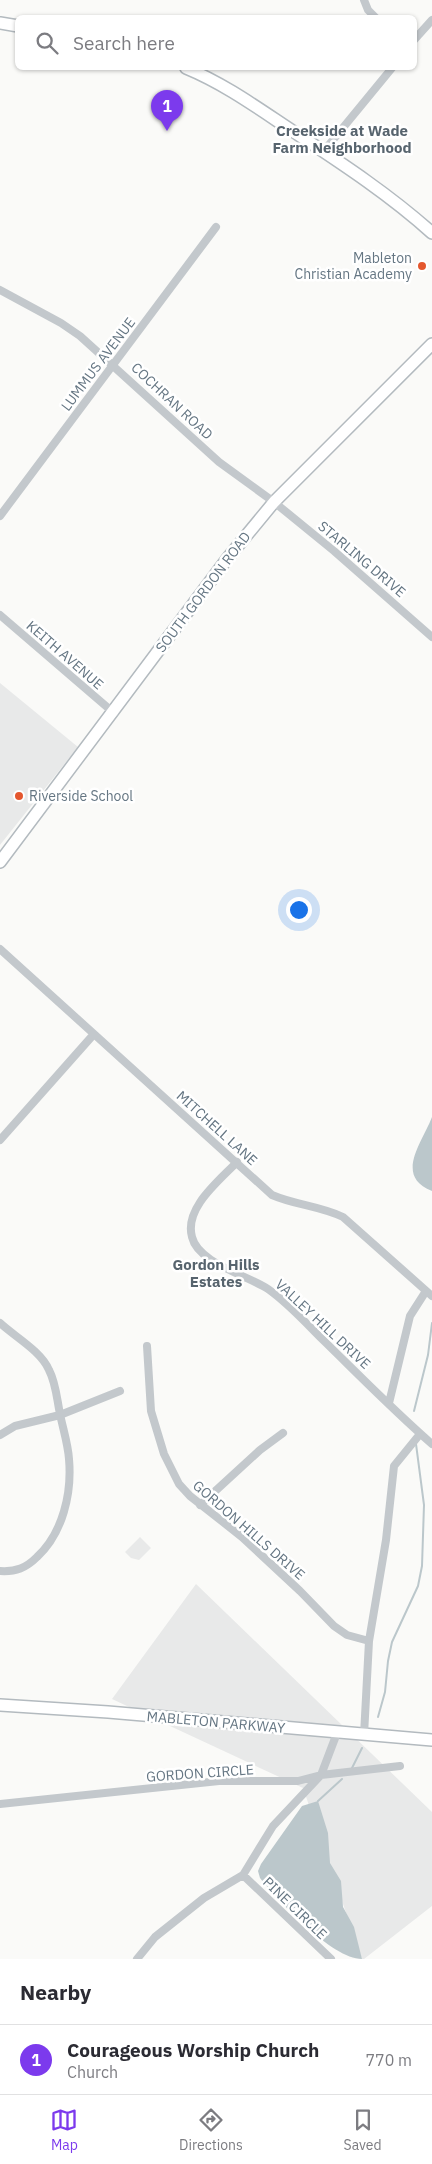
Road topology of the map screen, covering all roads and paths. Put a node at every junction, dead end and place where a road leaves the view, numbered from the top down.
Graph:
1 (364, 0) edge
2 (373, 15) edge
3 (432, 20) edge
4 (0, 23) edge
5 (15, 26) edge
6 (417, 37) edge
7 (190, 70) edge
8 (390, 70) edge
9 (323, 152) junction
10 (216, 227) dead end
11 (432, 233) edge
12 (0, 290) edge
13 (432, 344) edge
14 (113, 364) junction
15 (274, 502) junction
16 (0, 516) edge
17 (0, 615) edge
18 (432, 637) edge
19 (114, 713) junction
20 (0, 862) edge
21 (0, 949) edge
22 (94, 1034) junction
23 (0, 1140) edge
24 (237, 1162) junction
25 (429, 1294) edge
26 (0, 1323) edge
27 (147, 1346) dead end
28 (120, 1391) dead end
29 (389, 1403) junction
30 (60, 1415) junction
31 (283, 1433) dead end
32 (420, 1434) junction
33 (0, 1435) edge
34 (432, 1444) edge
35 (200, 1505) junction
36 (0, 1571) edge
37 (369, 1640) junction
38 (0, 1705) edge
39 (337, 1733) junction
40 (364, 1735) junction
41 (432, 1740) edge
42 (400, 1766) dead end
43 (321, 1775) junction
44 (0, 1804) edge
45 (243, 1875) junction
46 (138, 1959) edge
47 (331, 1959) edge

1 - 2 street
3 - 6 street
4 - 5 street
7 - 9 street
8 - 9 street
9 - 11 street
10 - 14 street, LUMMUS AVENUE
12 - 14 street, COCHRAN ROAD
13 - 15 street, SOUTH GORDON ROAD
14 - 15 street, COCHRAN ROAD
14 - 16 street, LUMMUS AVENUE
15 - 18 street, STARLING DRIVE
15 - 19 street, SOUTH GORDON ROAD
17 - 19 street, KEITH AVENUE
19 - 20 street, SOUTH GORDON ROAD
21 - 22 street, MITCHELL LANE
22 - 23 street
22 - 24 street, MITCHELL LANE
24 - 25 street, MITCHELL LANE
24 - 29 street, VALLEY HILL DRIVE
25 - 29 street
26 - 30 street
27 - 35 street, GORDON HILLS DRIVE
28 - 30 street
29 - 32 street, VALLEY HILL DRIVE
30 - 33 street
30 - 36 street
31 - 35 street
32 - 34 street, VALLEY HILL DRIVE
32 - 37 street
35 - 37 street, GORDON HILLS DRIVE
37 - 40 street
38 - 39 street, MABLETON PARKWAY
39 - 40 street, MABLETON PARKWAY
39 - 43 street
40 - 41 street, MABLETON PARKWAY
42 - 43 street, GORDON CIRCLE
43 - 44 street, GORDON CIRCLE
43 - 45 street
45 - 46 street
45 - 47 street, PINE CIRCLE

